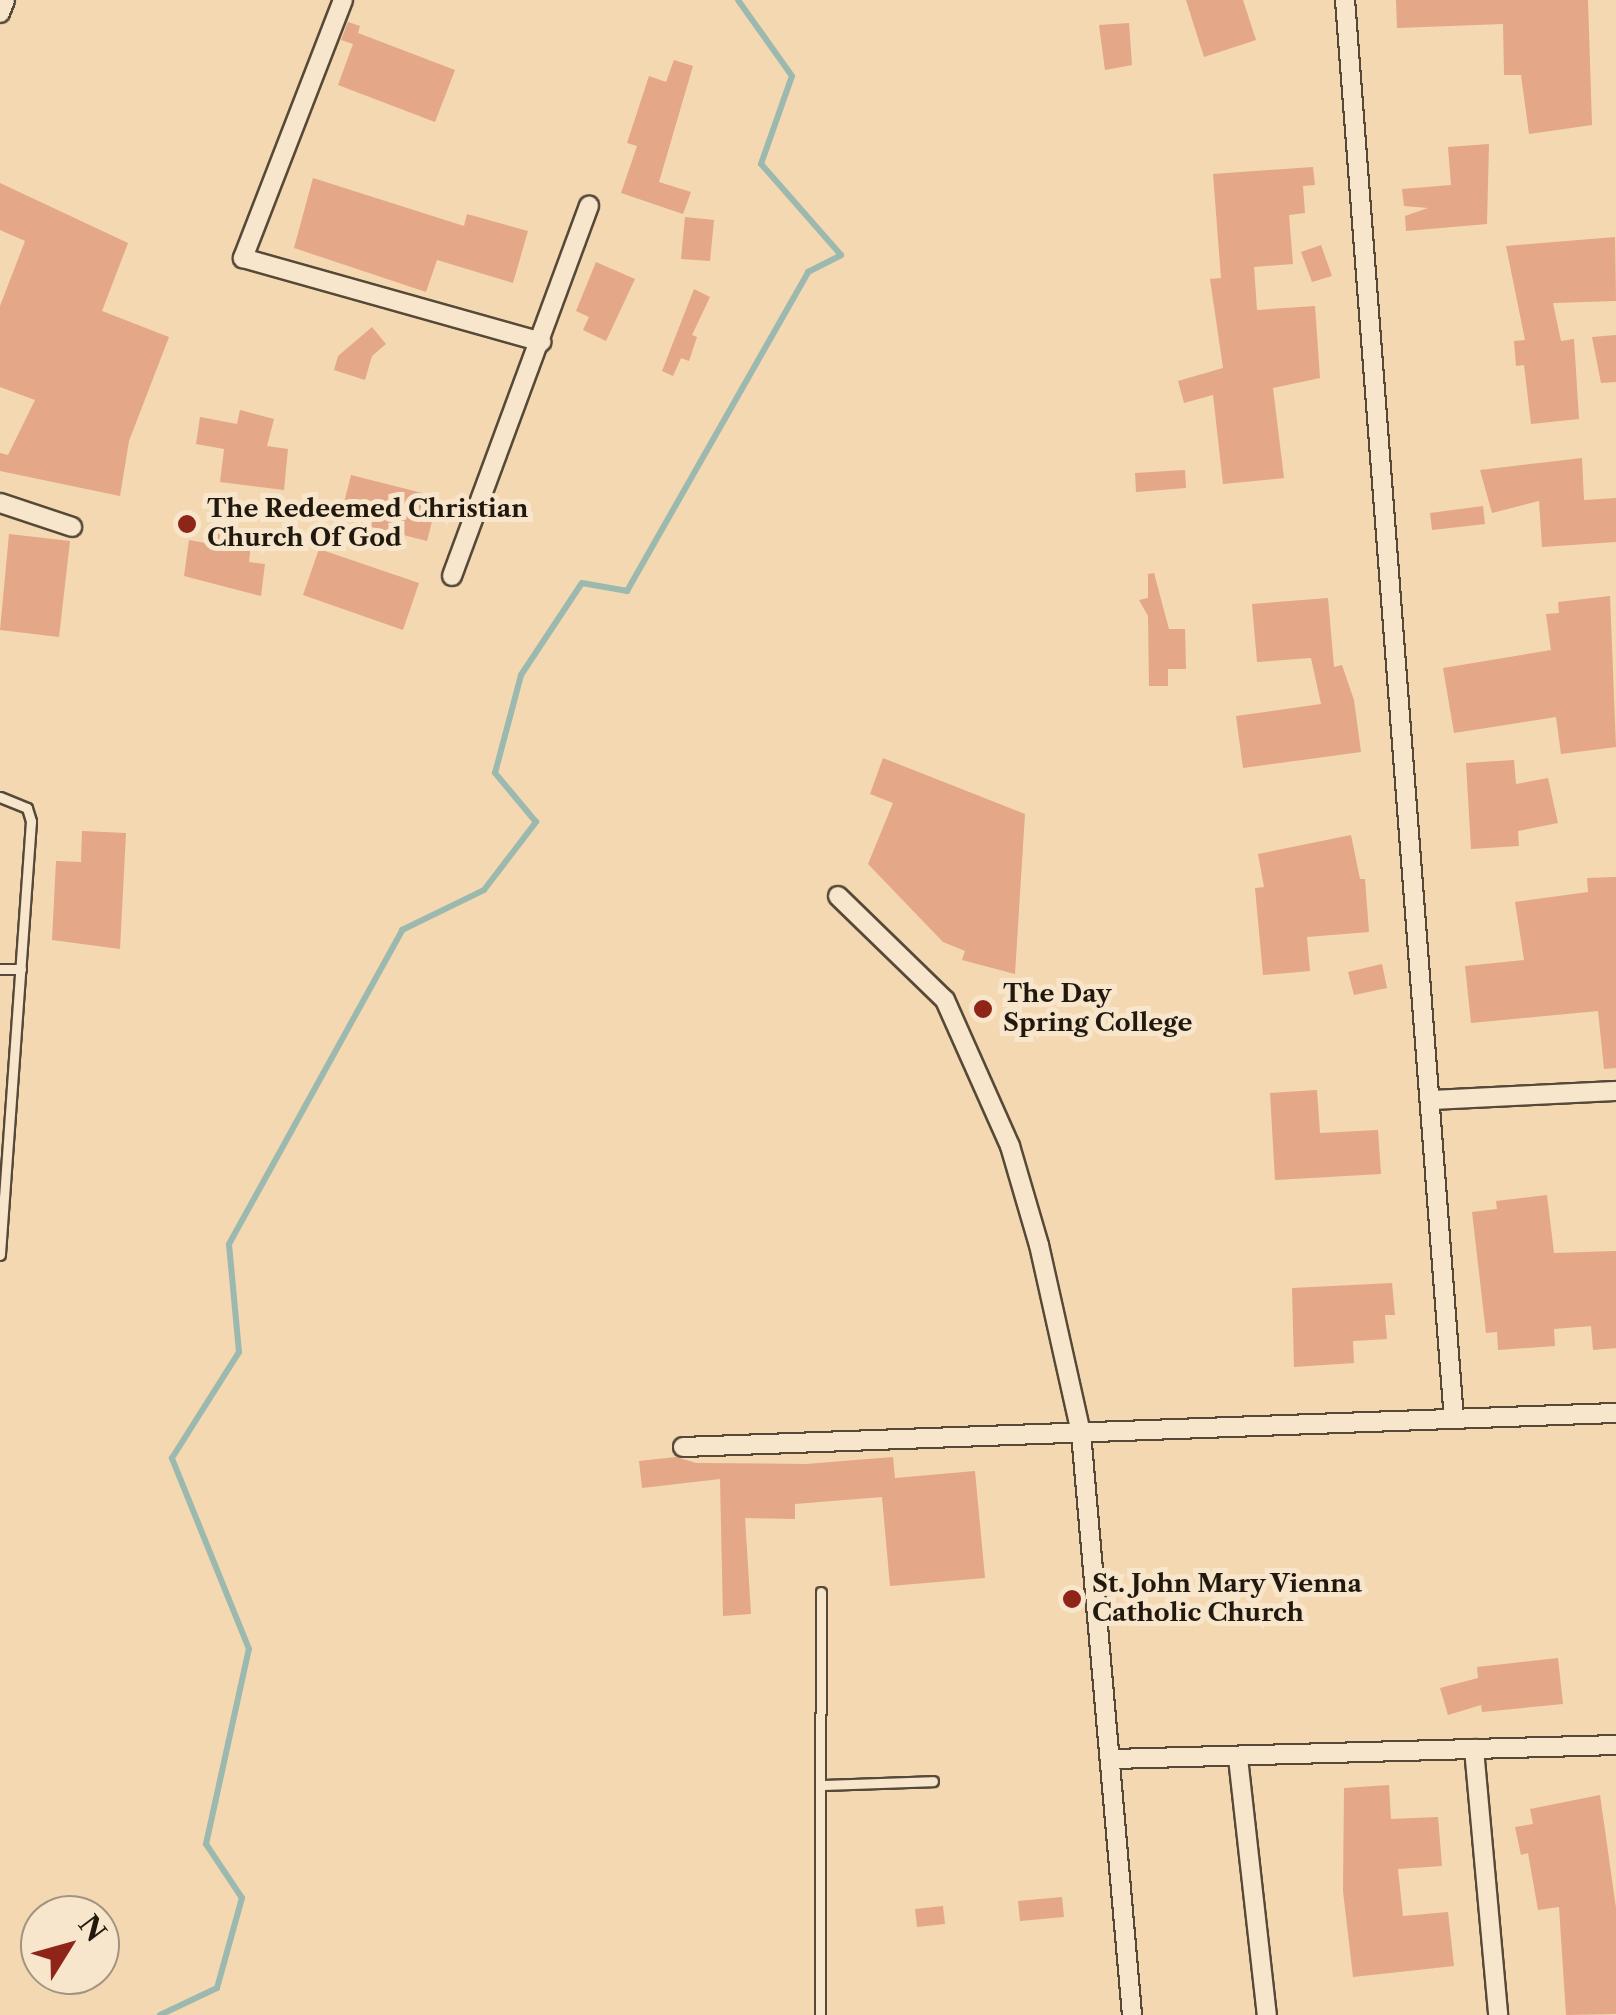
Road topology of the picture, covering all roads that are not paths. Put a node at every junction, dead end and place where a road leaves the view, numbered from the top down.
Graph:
1 (5, 0) edge
2 (343, 0) edge
3 (1344, 0) edge
4 (0, 13) edge
5 (589, 205) dead end
6 (541, 342) junction
7 (0, 503) edge
8 (72, 527) dead end
9 (452, 576) dead end
10 (0, 797) edge
11 (838, 896) dead end
12 (0, 969) edge
13 (20, 969) junction
14 (1616, 1091) edge
15 (1432, 1100) junction
16 (2, 1179) edge
17 (0, 1255) edge
18 (1616, 1413) edge
19 (1454, 1419) junction
20 (1081, 1433) junction
21 (683, 1446) dead end
22 (821, 1592) dead end
23 (1616, 1745) edge
24 (1474, 1749) junction
25 (1238, 1758) junction
26 (1113, 1759) junction
27 (933, 1781) dead end
28 (821, 1786) junction
29 (820, 2015) edge
30 (1132, 2015) edge
31 (1268, 2015) edge
32 (1498, 2015) edge

1 - 4 street
2 - 6 street
3 - 15 street
5 - 6 street
6 - 9 street
7 - 8 street
10 - 13 lane
11 - 20 street
12 - 13 lane
13 - 16 lane
14 - 15 street
15 - 19 street
16 - 17 lane
18 - 19 street
19 - 20 street
20 - 21 street
20 - 26 street
22 - 28 lane
23 - 24 street
24 - 25 street
24 - 32 street
25 - 26 street
25 - 31 street
26 - 30 street
27 - 28 lane
28 - 29 lane

